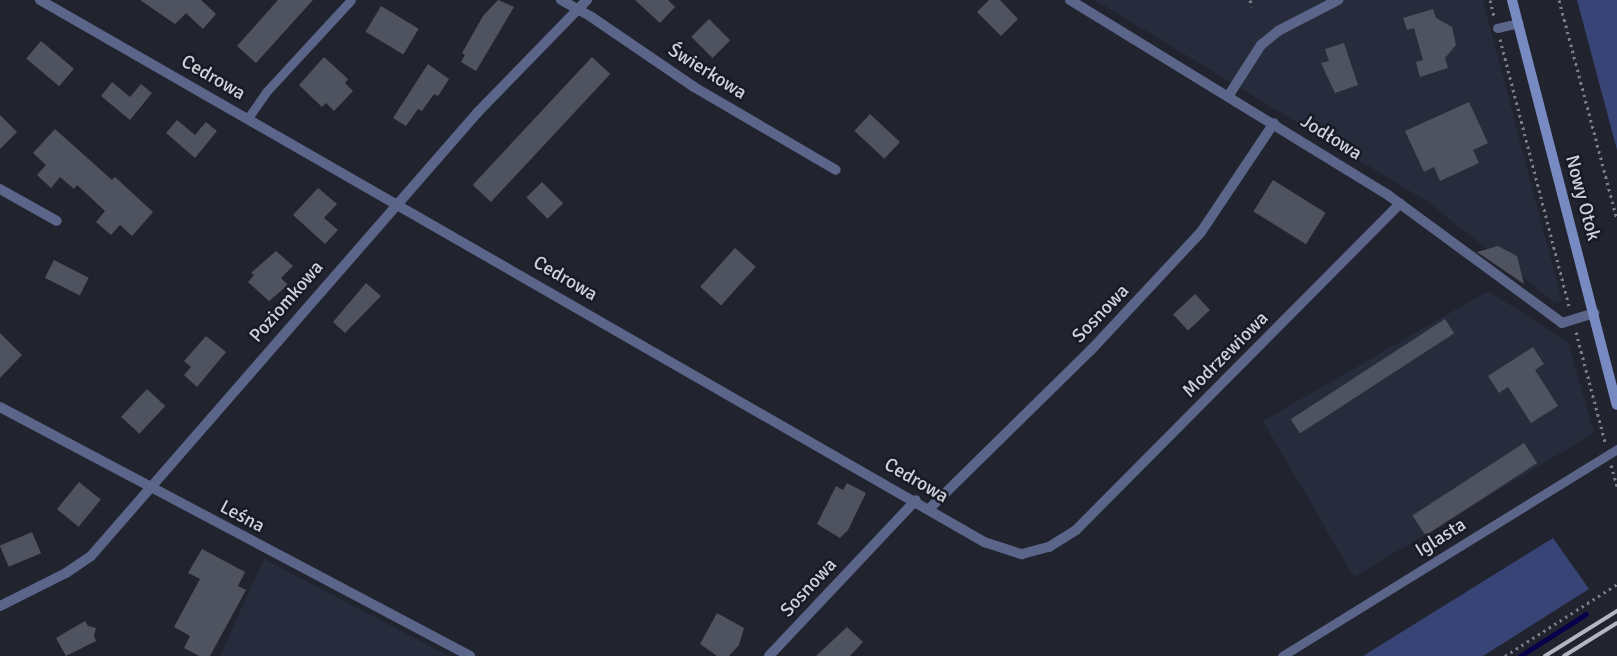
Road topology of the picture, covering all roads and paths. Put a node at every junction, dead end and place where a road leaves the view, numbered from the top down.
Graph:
1 (40, 0) edge
2 (351, 0) edge
3 (561, 0) edge
4 (587, 0) edge
5 (1070, 0) edge
6 (1250, 0) edge
7 (1338, 0) edge
8 (1490, 0) edge
9 (1512, 0) edge
10 (1559, 0) edge
11 (1252, 7) dead end
12 (577, 10) junction
13 (1518, 23) junction
14 (1497, 28) junction
15 (1229, 95) junction
16 (248, 118) junction
17 (1274, 124) junction
18 (836, 170) dead end
19 (0, 189) edge
20 (397, 204) junction
21 (1400, 204) junction
22 (1617, 219) edge
23 (57, 221) dead end
24 (1568, 302) dead end
25 (1594, 313) junction
26 (1578, 340) dead end
27 (1617, 405) edge
28 (0, 407) edge
29 (1603, 435) dead end
30 (1617, 449) edge
31 (1613, 472) dead end
32 (1617, 486) edge
33 (148, 487) junction
34 (916, 500) junction
35 (930, 508) junction
36 (1076, 530) joint
37 (1617, 584) edge
38 (0, 606) edge
39 (470, 656) edge
40 (769, 656) edge
41 (1282, 656) edge
42 (1505, 656) edge

1 - 16 street, Cedrowa
2 - 16 lane
3 - 12 street, Świerkowa
4 - 12 street, Poziomkowa
5 - 15 street, Jodłowa
6 - 11 path
7 - 15 street
8 - 14 path
9 - 13 main road, Nowy Otok
10 - 22 path
12 - 18 street, Świerkowa
12 - 20 street, Poziomkowa
13 - 14 lane
13 - 25 main road, Nowy Otok
14 - 24 path
15 - 17 street, Jodłowa
16 - 20 street, Cedrowa
17 - 21 street, Jodłowa
17 - 35 street, Sosnowa
19 - 23 street
20 - 33 street, Poziomkowa
20 - 34 street, Cedrowa
21 - 25 street, Jodłowa
21 - 36 street, Modrzewiowa
25 - 27 main road, Nowy Otok
26 - 29 path
28 - 33 street, Leśna
30 - 41 lane, Iglasta
31 - 32 path
33 - 38 street, Poziomkowa
33 - 39 street, Leśna
34 - 35 street, Cedrowa
34 - 40 street, Sosnowa
35 - 36 street, Cedrowa
37 - 42 path

